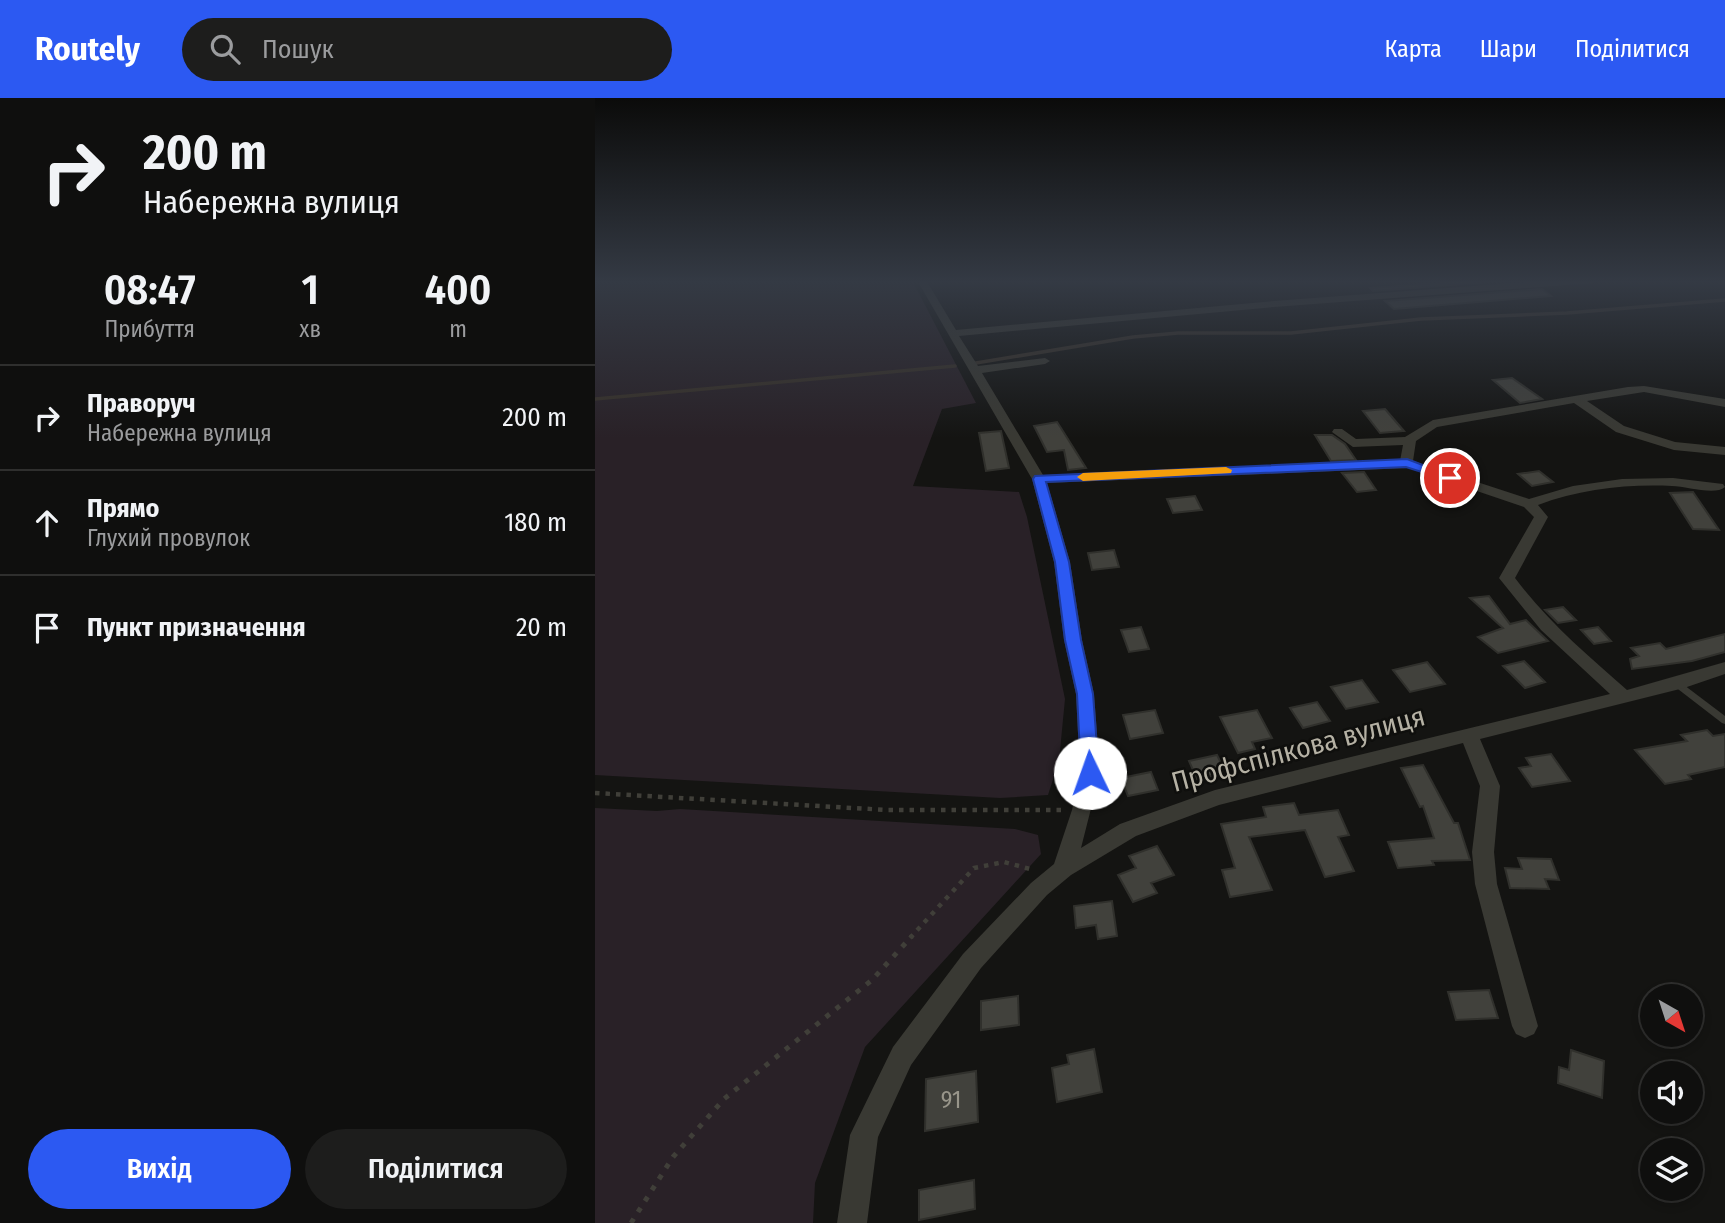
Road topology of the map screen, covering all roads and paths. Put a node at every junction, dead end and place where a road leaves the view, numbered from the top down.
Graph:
1 (960, 332) edge
2 (955, 333) joint
3 (1045, 361) dead end
4 (976, 370) junction
5 (1574, 398) junction
6 (1725, 402) edge
7 (1338, 432) dead end
8 (1410, 441) junction
9 (1725, 451) edge
10 (1407, 463) junction
11 (1039, 479) junction
12 (1723, 490) edge
13 (1529, 504) junction
14 (1725, 668) edge
15 (1677, 684) junction
16 (1624, 697) junction
17 (1725, 721) edge
18 (1469, 736) junction
19 (595, 793) edge
20 (1082, 810) junction
21 (1057, 874) junction
22 (1525, 1026) dead end
23 (631, 1223) edge
24 (852, 1223) edge

1 - 2 street
2 - 4 street
3 - 4 street
4 - 11 street
5 - 6 street
5 - 8 street
5 - 9 street
7 - 8 street
8 - 10 street
10 - 11 street
10 - 13 street
11 - 20 street
12 - 13 street
13 - 16 street
14 - 15 street, Профспілкова вулиця
15 - 16 street, Профспілкова вулиця
15 - 17 lane
16 - 18 street, Профспілкова вулиця
18 - 21 street, Профспілкова вулиця
18 - 22 street
19 - 20 path
20 - 21 street
21 - 23 path
21 - 24 street, Профспілкова вулиця

